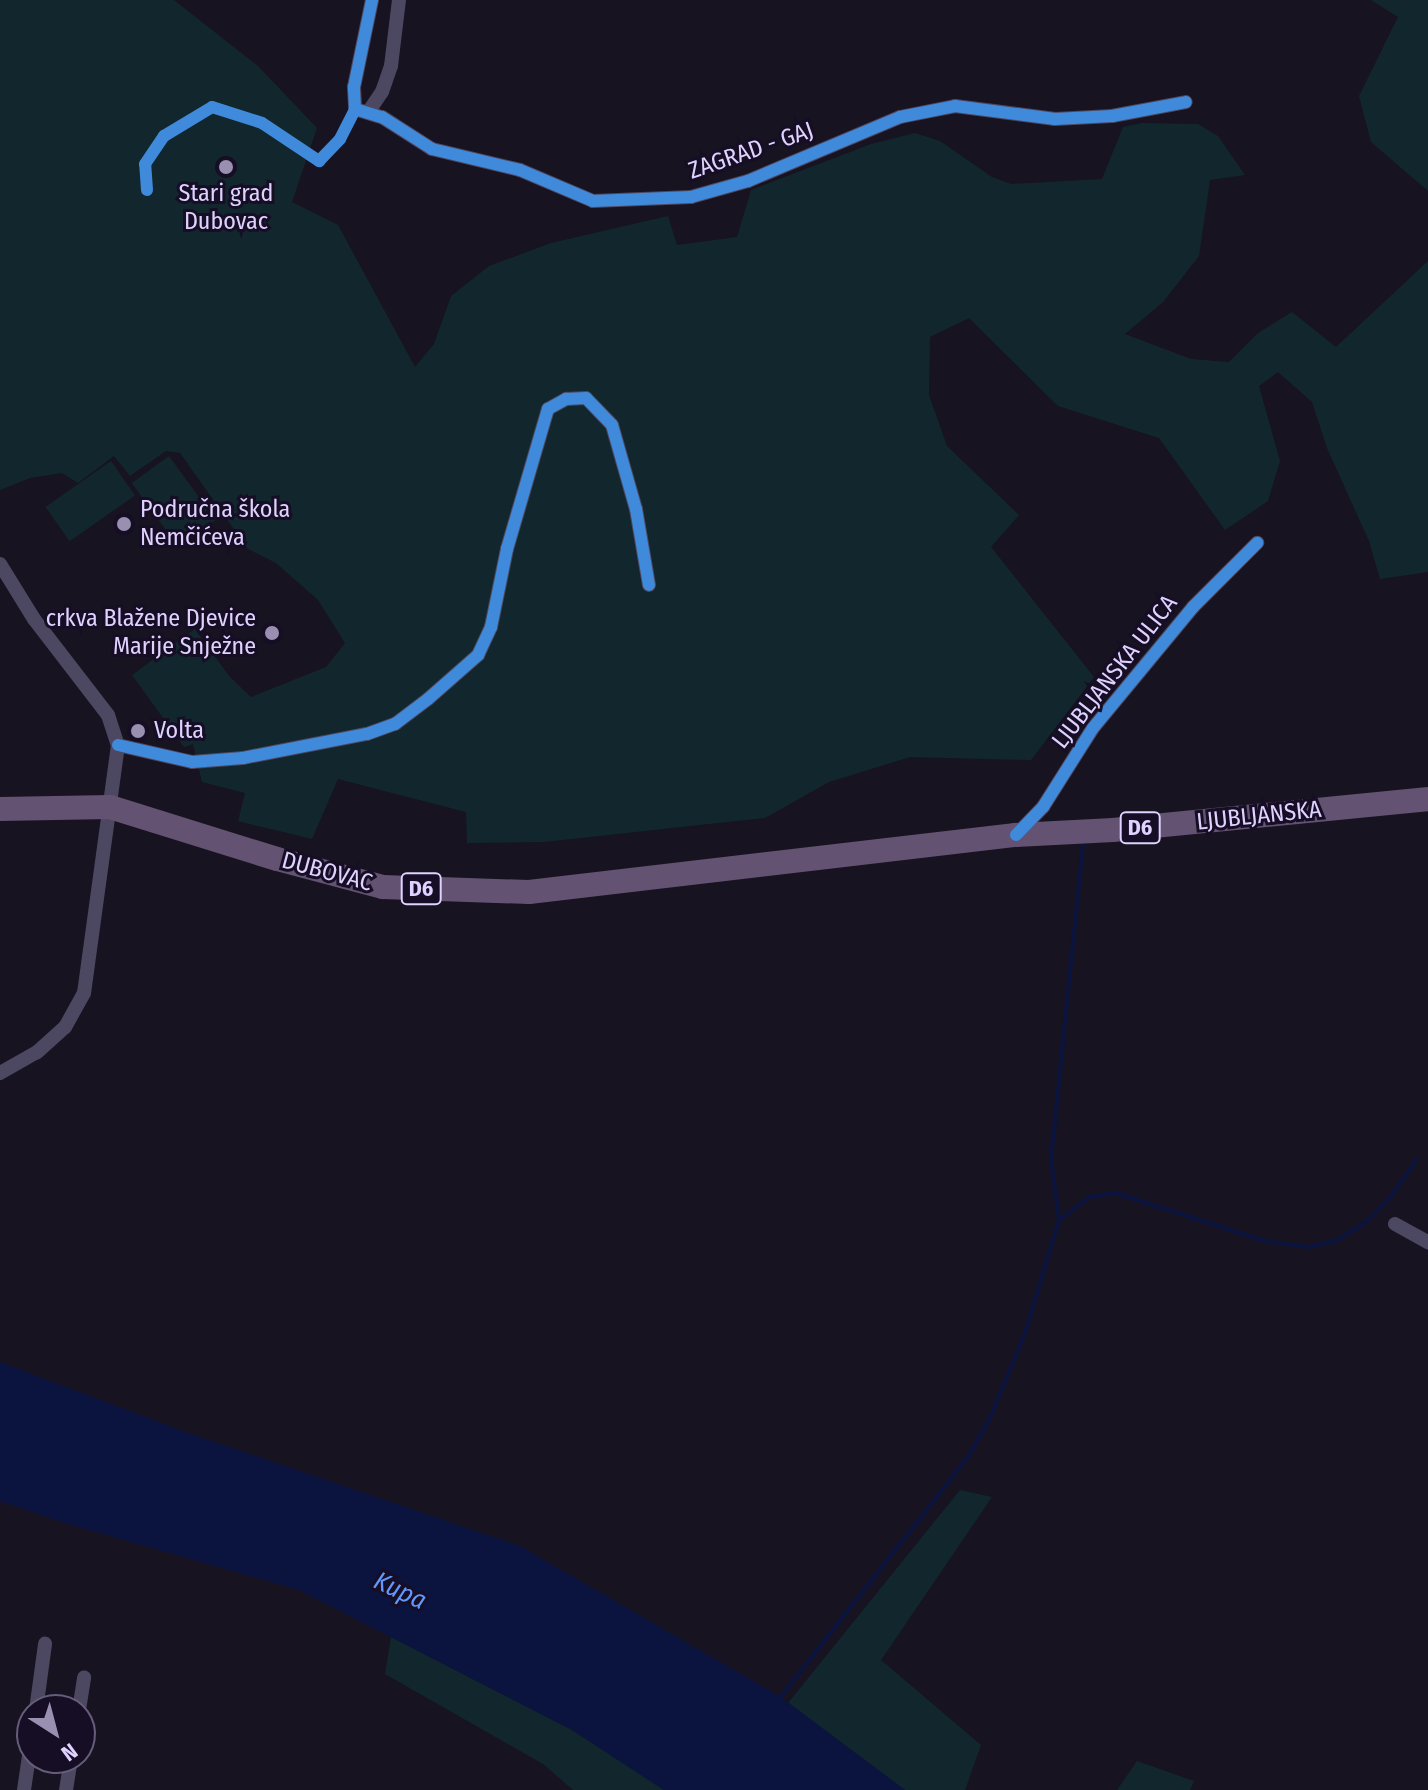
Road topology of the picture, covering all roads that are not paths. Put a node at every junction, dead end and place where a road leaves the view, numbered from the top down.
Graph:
1 (372, 0) edge
2 (399, 0) edge
3 (1186, 102) dead end
4 (362, 110) junction
5 (1257, 543) dead end
6 (0, 564) edge
7 (649, 585) dead end
8 (118, 745) junction
9 (1428, 799) edge
10 (110, 807) junction
11 (0, 809) edge
12 (1016, 835) junction
13 (851, 854) joint
14 (0, 1073) edge
15 (1395, 1224) dead end
16 (1428, 1242) edge
17 (45, 1644) dead end
18 (84, 1677) dead end
19 (38, 1694) edge
20 (81, 1694) edge

1 - 4 street
2 - 4 street
3 - 4 street, ZAGRAD - GAJ
5 - 12 street, LJUBLJANSKA ULICA
6 - 8 street
7 - 8 street
8 - 10 street
9 - 12 main road, LJUBLJANSKA / D6
10 - 11 main road, DUBOVAC / D6
10 - 13 main road, DUBOVAC / D6
10 - 14 street
12 - 13 main road, LJUBLJANSKA / D6
15 - 16 street
17 - 19 street
18 - 20 street

